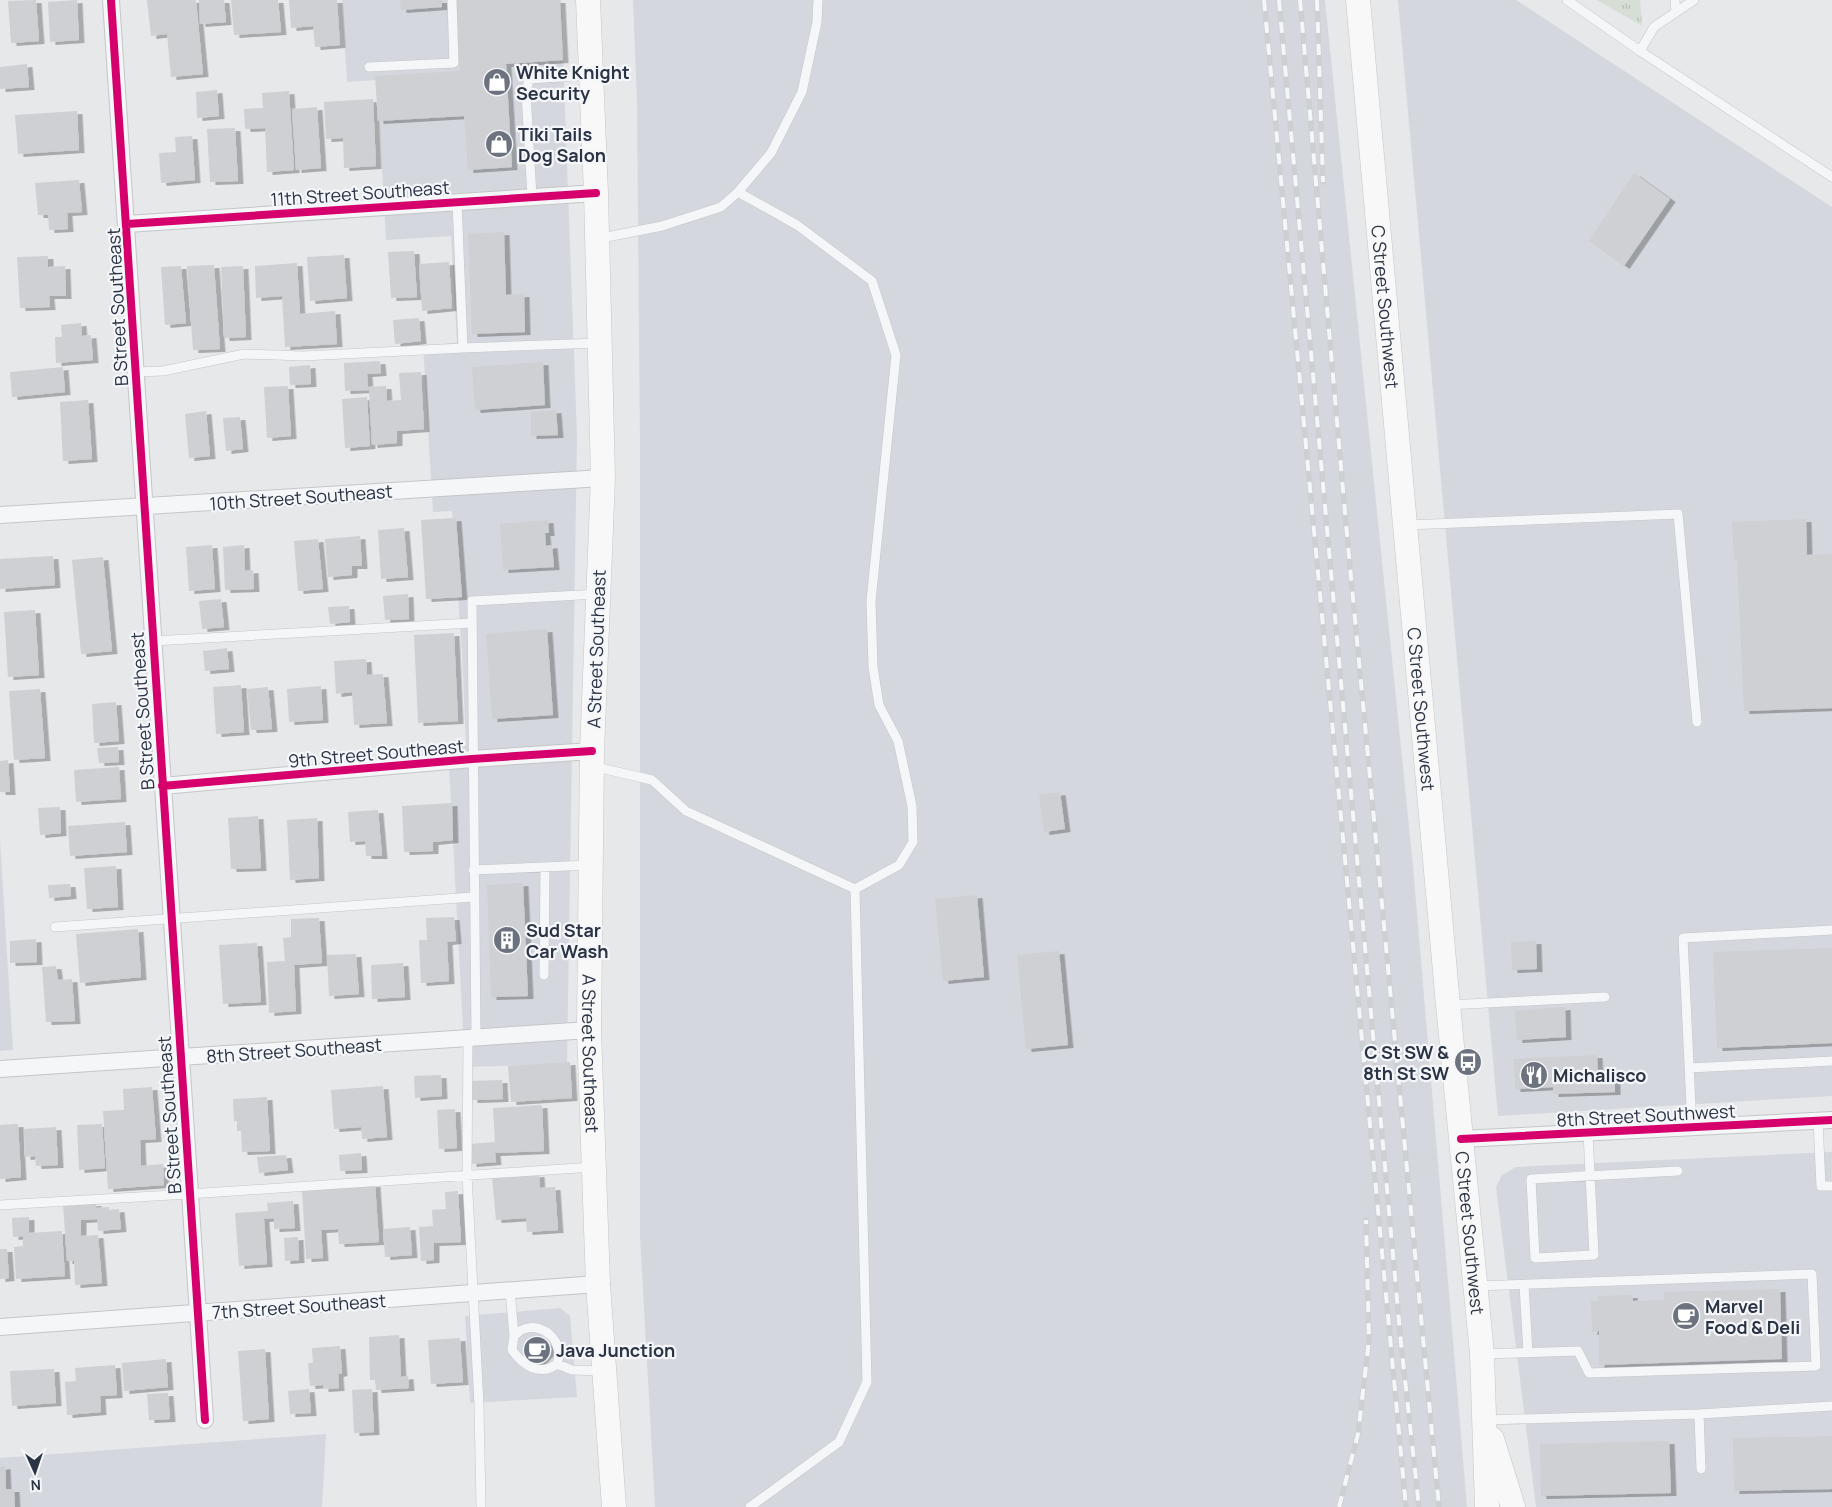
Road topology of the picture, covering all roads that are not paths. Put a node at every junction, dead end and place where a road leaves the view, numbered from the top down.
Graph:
1 (111, 0) edge
2 (452, 0) edge
3 (588, 0) edge
4 (818, 0) edge
5 (1358, 0) edge
6 (1568, 0) edge
7 (1675, 0) edge
8 (1694, 0) edge
9 (1676, 12) junction
10 (1640, 51) junction
11 (369, 67) dead end
12 (591, 75) junction
13 (1832, 177) edge
14 (738, 192) junction
15 (596, 193) junction
16 (532, 197) junction
17 (457, 202) junction
18 (127, 224) junction
19 (597, 239) junction
20 (600, 343) junction
21 (463, 348) junction
22 (136, 372) junction
23 (603, 478) junction
24 (144, 506) junction
25 (0, 515) edge
26 (1404, 525) junction
27 (598, 594) junction
28 (471, 623) junction
29 (153, 642) junction
30 (1697, 722) dead end
31 (592, 758) junction
32 (472, 759) junction
33 (162, 786) junction
34 (591, 865) junction
35 (544, 867) junction
36 (473, 870) junction
37 (855, 889) junction
38 (473, 897) junction
39 (171, 918) junction
40 (55, 927) dead end
41 (1832, 930) edge
42 (544, 975) dead end
43 (1605, 997) dead end
44 (1448, 1005) junction
45 (589, 1030) junction
46 (472, 1038) junction
47 (180, 1057) junction
48 (1832, 1061) edge
49 (1689, 1068) junction
50 (0, 1069) edge
51 (1825, 1121) edge
52 (1692, 1127) junction
53 (1588, 1132) junction
54 (1461, 1139) junction
55 (594, 1167) junction
56 (1678, 1172) dead end
57 (468, 1175) junction
58 (1590, 1176) junction
59 (1832, 1186) edge
60 (189, 1194) junction
61 (0, 1205) edge
62 (598, 1284) junction
63 (1524, 1285) junction
64 (1476, 1286) junction
65 (510, 1290) junction
66 (472, 1293) junction
67 (198, 1314) junction
68 (0, 1327) edge
69 (514, 1336) junction
70 (1528, 1352) junction
71 (1482, 1354) junction
72 (557, 1364) junction
73 (604, 1371) junction
74 (1832, 1406) edge
75 (1699, 1414) junction
76 (205, 1420) dead end
77 (1486, 1420) junction
78 (1701, 1469) dead end
79 (481, 1507) edge
80 (614, 1507) edge
81 (750, 1507) edge
82 (1487, 1507) edge
83 (1513, 1507) edge

1 - 18 street, B Street Southeast
2 - 11 lane
3 - 12 main road, A Street Southeast
4 - 14 lane
5 - 26 main road, C Street Southwest
6 - 10 lane
7 - 9 lane
8 - 9 lane
9 - 10 lane
10 - 13 lane
12 - 15 main road, A Street Southeast
12 - 16 lane
14 - 19 lane
14 - 37 lane
15 - 16 street, 11th Street Southeast
15 - 19 main road, A Street Southeast
16 - 17 street, 11th Street Southeast
17 - 18 street, 11th Street Southeast
17 - 21 lane
18 - 22 street, B Street Southeast
19 - 20 main road, A Street Southeast
20 - 21 lane
20 - 23 main road, A Street Southeast
21 - 22 lane
22 - 24 street, B Street Southeast
23 - 24 street, 10th Street Southeast
23 - 27 main road, A Street Southeast
24 - 25 street, 10th Street Southeast
24 - 29 street, B Street Southeast
26 - 30 lane
26 - 44 main road, C Street Southwest
27 - 28 lane
27 - 31 main road, A Street Southeast
28 - 29 lane
28 - 32 lane
29 - 33 street, B Street Southeast
31 - 32 street, 9th Street Southeast
31 - 34 main road, A Street Southeast
31 - 37 lane
32 - 33 street, 9th Street Southeast
32 - 36 lane
33 - 39 street, B Street Southeast
34 - 35 lane
34 - 45 main road, A Street Southeast
35 - 36 lane
35 - 42 lane
36 - 38 lane
37 - 81 lane
38 - 39 lane
38 - 46 lane
39 - 40 lane
39 - 47 street, B Street Southeast
41 - 49 lane
43 - 44 lane
44 - 54 main road, C Street Southwest
45 - 46 street, 8th Street Southeast
45 - 55 main road, A Street Southeast
46 - 47 street, 8th Street Southeast
46 - 57 lane
47 - 50 street, 8th Street Southeast
47 - 60 street, B Street Southeast
48 - 49 lane
49 - 52 lane
51 - 52 street, 8th Street Southwest
51 - 59 lane
52 - 53 street, 8th Street Southwest
53 - 54 street, 8th Street Southwest
53 - 58 lane
54 - 64 main road, C Street Southwest
55 - 57 lane
55 - 62 main road, A Street Southeast
56 - 58 lane
57 - 60 lane
57 - 66 lane
58 - 58 lane
60 - 61 lane
60 - 67 street, B Street Southeast
62 - 65 street, 7th Street Southeast
62 - 73 main road, A Street Southeast
63 - 64 lane
63 - 70 lane
63 - 70 lane
64 - 71 main road, C Street Southwest
65 - 66 street, 7th Street Southeast
65 - 69 lane
66 - 67 street, 7th Street Southeast
66 - 79 lane
67 - 68 street, 7th Street Southeast
67 - 76 street, B Street Southeast
69 - 72 lane
69 - 72 lane
70 - 71 lane
71 - 77 main road, C Street Southwest
72 - 73 lane
73 - 80 main road, A Street Southeast
74 - 75 lane
75 - 77 lane
75 - 78 lane
77 - 82 main road, C Street Southwest
77 - 83 main road, C Street Southwest

